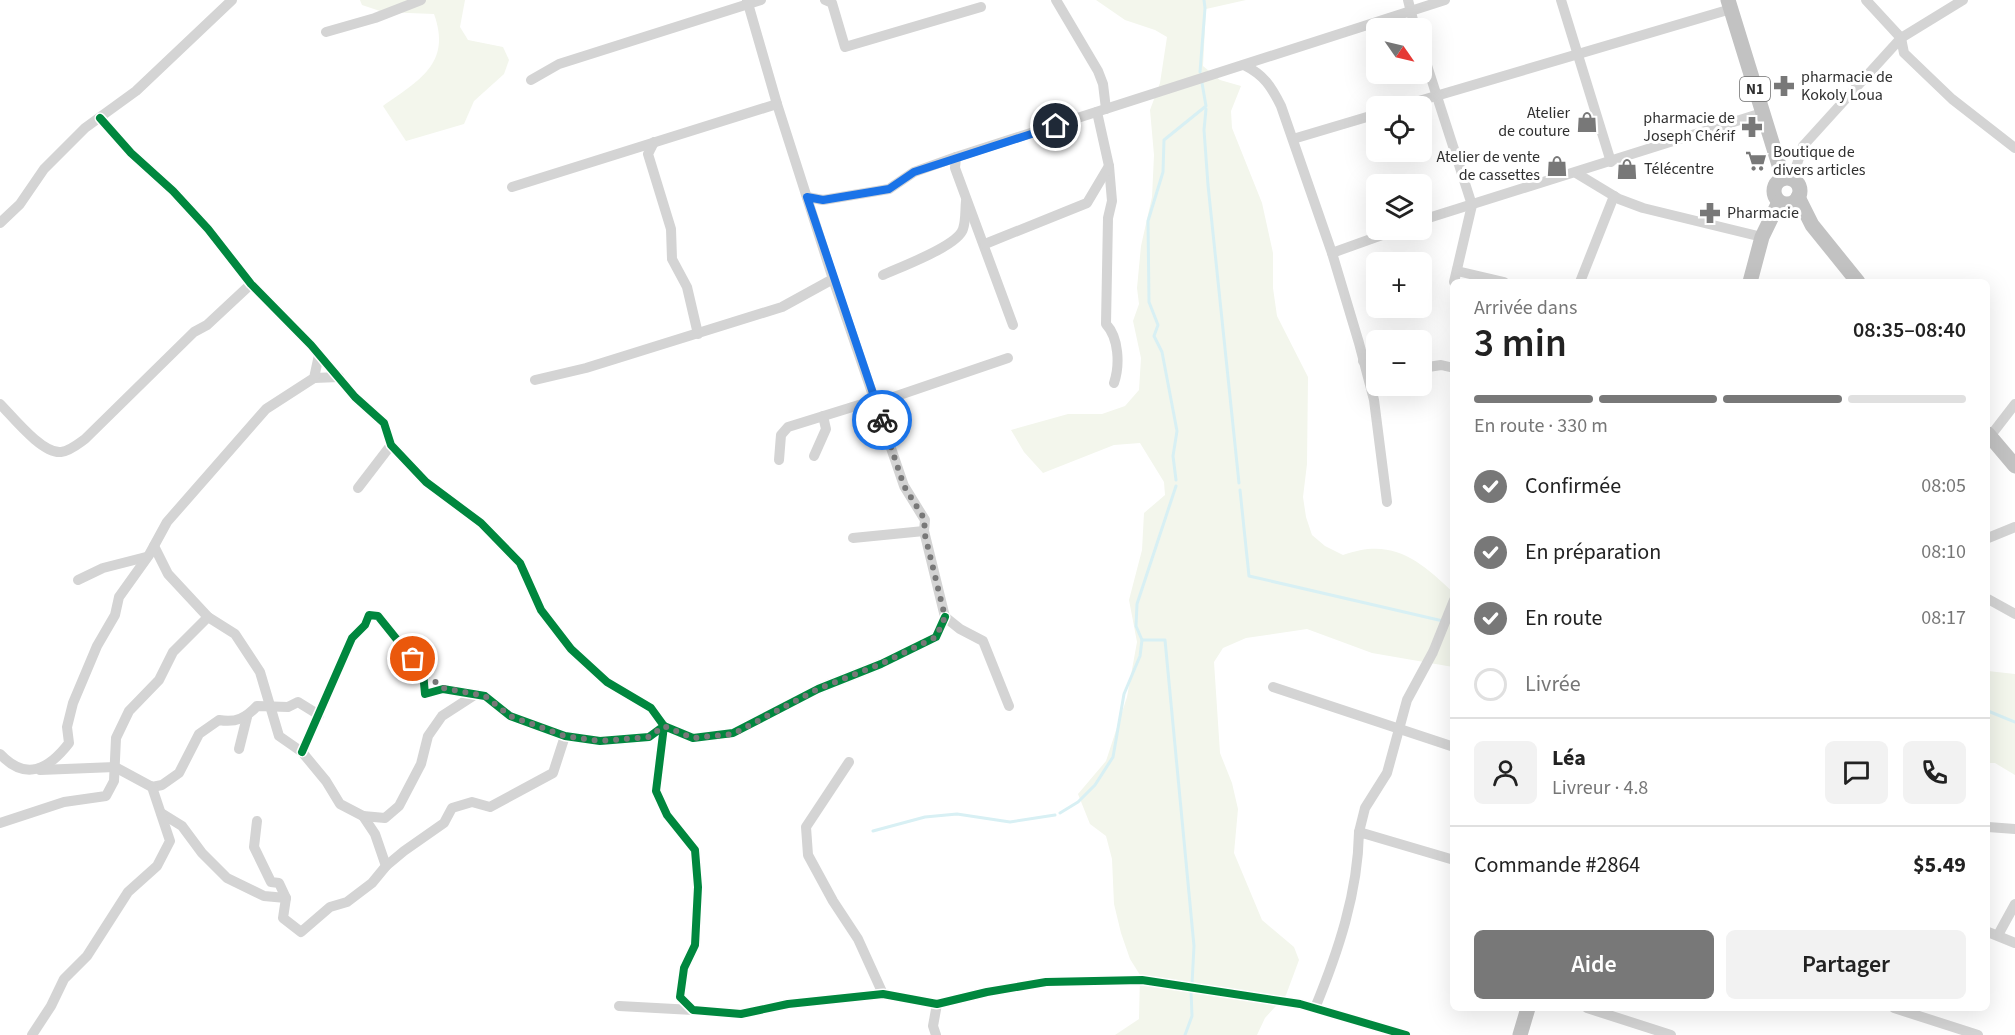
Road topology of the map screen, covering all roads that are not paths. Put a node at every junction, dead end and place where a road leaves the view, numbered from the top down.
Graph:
1 (232, 0) edge
2 (422, 0) edge
3 (762, 0) edge
4 (825, 0) edge
5 (1056, 0) edge
6 (1445, 0) edge
7 (1561, 0) edge
8 (1866, 0) edge
9 (1963, 0) edge
10 (748, 3) edge
11 (1730, 4) edge
12 (1409, 6) edge
13 (981, 7) dead end
14 (326, 32) dead end
15 (1901, 38) junction
16 (1577, 53) junction
17 (1244, 65) junction
18 (531, 80) dead end
19 (1432, 81) edge
20 (1437, 96) junction
21 (1432, 97) edge
22 (777, 104) junction
23 (1101, 111) junction
24 (1762, 113) junction
25 (1366, 117) edge
26 (100, 118) junction
27 (1293, 139) junction
28 (654, 142) junction
29 (2015, 148) edge
30 (956, 157) junction
31 (1611, 162) junction
32 (1109, 166) junction
33 (1576, 173) junction
34 (1788, 178) junction
35 (512, 187) dead end
36 (1614, 196) junction
37 (807, 197) junction
38 (1798, 197) junction
39 (967, 198) junction
40 (1779, 202) junction
41 (1472, 205) junction
42 (1432, 217) edge
43 (0, 223) edge
44 (1762, 237) junction
45 (1368, 240) edge
46 (985, 244) junction
47 (1332, 253) junction
48 (1457, 271) junction
49 (883, 275) dead end
50 (833, 279) junction
51 (1455, 279) edge
52 (1491, 279) edge
53 (1581, 279) edge
54 (1751, 279) edge
55 (1856, 279) edge
56 (251, 284) junction
57 (1013, 325) dead end
58 (698, 334) junction
59 (319, 355) junction
60 (1008, 358) dead end
61 (1364, 361) joint
62 (1432, 366) edge
63 (1450, 367) edge
64 (339, 377) junction
65 (314, 378) junction
66 (535, 380) dead end
67 (1114, 383) dead end
68 (876, 401) junction
69 (0, 404) edge
70 (2015, 404) edge
71 (823, 416) junction
72 (1990, 436) edge
73 (1990, 438) edge
74 (391, 445) junction
75 (814, 456) dead end
76 (780, 460) dead end
77 (2015, 466) edge
78 (358, 488) dead end
79 (1387, 502) dead end
80 (2015, 527) edge
81 (924, 531) junction
82 (1990, 537) edge
83 (853, 538) dead end
84 (152, 550) junction
85 (78, 580) dead end
86 (1990, 600) edge
87 (1450, 608) edge
88 (2015, 614) edge
89 (208, 617) junction
90 (945, 617) junction
91 (423, 672) junction
92 (1273, 687) dead end
93 (443, 688) junction
94 (476, 694) junction
95 (268, 704) junction
96 (1009, 706) dead end
97 (319, 715) junction
98 (247, 717) junction
99 (664, 726) junction
100 (1401, 731) junction
101 (565, 736) junction
102 (1450, 746) edge
103 (239, 749) dead end
104 (302, 752) junction
105 (0, 754) edge
106 (849, 762) dead end
107 (115, 768) junction
108 (40, 770) junction
109 (152, 787) junction
110 (161, 813) junction
111 (363, 816) junction
112 (257, 821) dead end
113 (0, 823) edge
114 (1990, 827) edge
115 (2015, 829) edge
116 (1359, 832) junction
117 (194, 839) junction
118 (170, 841) junction
119 (1450, 859) edge
120 (386, 866) junction
121 (271, 882) junction
122 (264, 896) junction
123 (286, 898) junction
124 (2015, 904) edge
125 (1993, 934) edge
126 (2015, 943) edge
127 (883, 994) junction
128 (937, 1004) junction
129 (619, 1006) dead end
130 (1315, 1008) junction
131 (693, 1010) junction
132 (1527, 1011) edge
133 (1596, 1011) edge
134 (1903, 1011) edge
135 (32, 1035) edge
136 (936, 1035) edge
137 (1406, 1035) edge
138 (1520, 1035) edge
139 (1671, 1035) edge
140 (1978, 1035) edge

1 - 26 street
2 - 14 street
3 - 10 street
4 - 13 street
5 - 23 street
6 - 12 street
7 - 16 street
8 - 15 street
9 - 15 street
10 - 18 street
10 - 22 street
11 - 16 street
11 - 24 highway, N1
12 - 17 street
15 - 29 street
15 - 34 street
16 - 20 street
16 - 31 street
17 - 23 street
17 - 27 street
19 - 20 street
20 - 21 street
20 - 41 street
22 - 28 street
22 - 37 street
23 - 30 street
23 - 32 street
24 - 31 street
24 - 34 highway, N1
25 - 27 street
26 - 43 street
26 - 56 street
27 - 47 street
28 - 35 street
28 - 58 street
30 - 37 street
30 - 39 street
31 - 33 street
32 - 46 street
32 - 67 street
33 - 36 street
33 - 41 street
34 - 38 highway
34 - 40 highway
36 - 44 street
36 - 53 street
37 - 50 street
38 - 40 highway
38 - 55 highway
39 - 46 street
39 - 49 street
40 - 44 highway
41 - 42 street
41 - 48 street
44 - 54 highway
45 - 47 street
46 - 57 street
47 - 61 street
48 - 51 street
48 - 52 street
50 - 58 street
50 - 68 street
56 - 59 street
56 - 69 street
58 - 66 street
59 - 64 street
59 - 65 street
60 - 68 street
61 - 79 street
62 - 63 street
64 - 65 street
64 - 74 street
65 - 84 street
68 - 71 street
68 - 81 street
70 - 72 street
71 - 75 street
71 - 76 street
73 - 77 highway
74 - 78 street
74 - 99 street
80 - 82 street
81 - 83 street
81 - 90 street
84 - 85 street
84 - 89 street
84 - 108 street
86 - 88 street
87 - 100 street
89 - 95 street
89 - 107 street
90 - 96 street
90 - 99 street
91 - 93 street
91 - 93 street
91 - 97 street
92 - 100 street
93 - 94 street
94 - 101 street
94 - 111 street
95 - 97 street
95 - 98 street
95 - 104 street
97 - 104 street
98 - 103 street
98 - 109 street
99 - 101 street
99 - 131 street
100 - 102 street
100 - 116 street
101 - 120 street
104 - 111 street
105 - 108 street
106 - 127 street
107 - 108 street
107 - 109 street
107 - 113 street
109 - 110 street
110 - 117 street
110 - 118 street
111 - 120 street
112 - 121 street
114 - 115 street
116 - 119 street
116 - 130 street
117 - 118 street
117 - 122 street
118 - 135 street
120 - 123 street
121 - 122 street
121 - 123 street
122 - 123 street
124 - 125 street
125 - 126 street
127 - 128 street
127 - 131 street
128 - 130 street
128 - 136 street
129 - 131 street
130 - 137 street
132 - 138 highway
133 - 139 street
134 - 140 street

